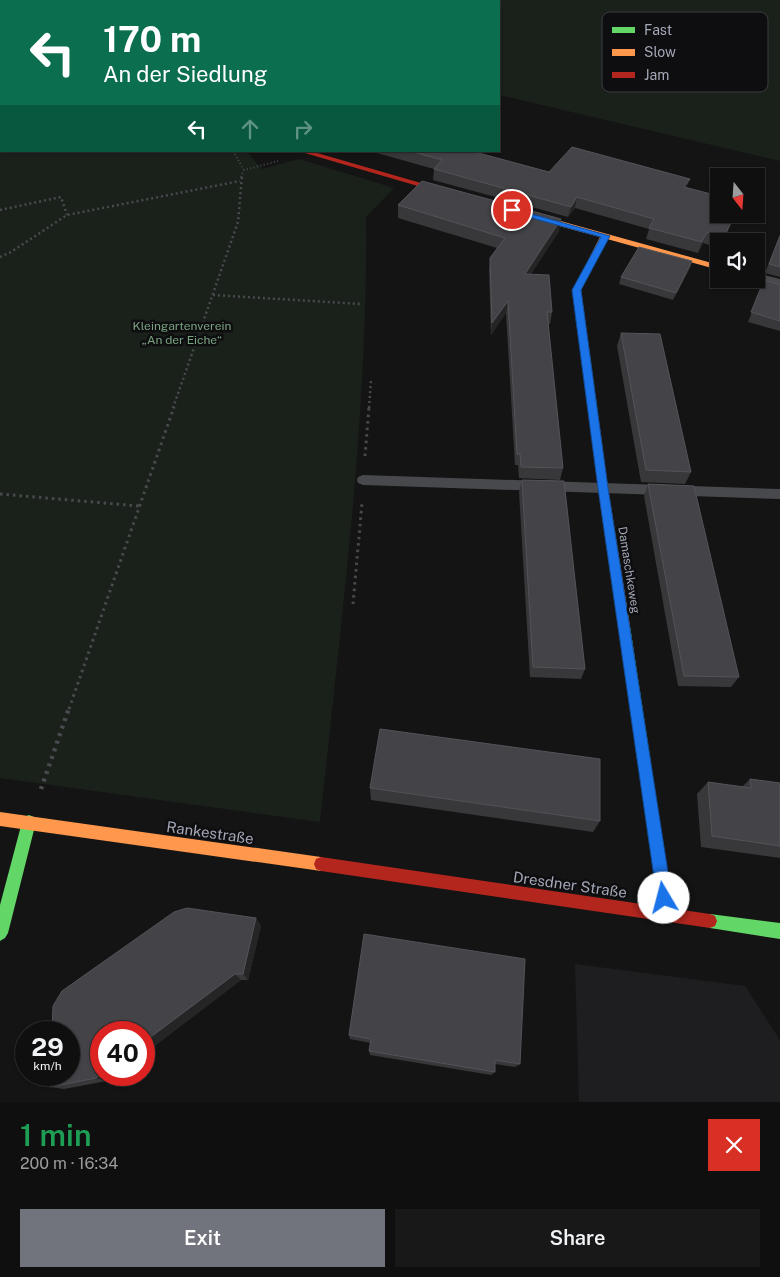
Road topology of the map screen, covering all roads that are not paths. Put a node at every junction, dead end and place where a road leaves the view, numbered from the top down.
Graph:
1 (304, 152) edge
2 (471, 198) edge
3 (509, 209) edge
4 (606, 236) junction
5 (710, 265) edge
6 (765, 282) edge
7 (780, 286) edge
8 (363, 480) dead end
9 (603, 488) junction
10 (780, 494) edge
11 (0, 819) edge
12 (29, 822) junction
13 (415, 877) joint
14 (667, 914) junction
15 (780, 931) edge
16 (0, 933) edge

1 - 2 street
3 - 4 street
4 - 5 street
4 - 9 street, Damaschkeweg
6 - 7 street
8 - 9 lane
9 - 10 lane
9 - 14 street, Damaschkeweg
11 - 12 street, Rankestraße
12 - 13 street, Rankestraße
12 - 16 street
13 - 14 street, Dresdner Straße
14 - 15 street, Dresdner Straße

